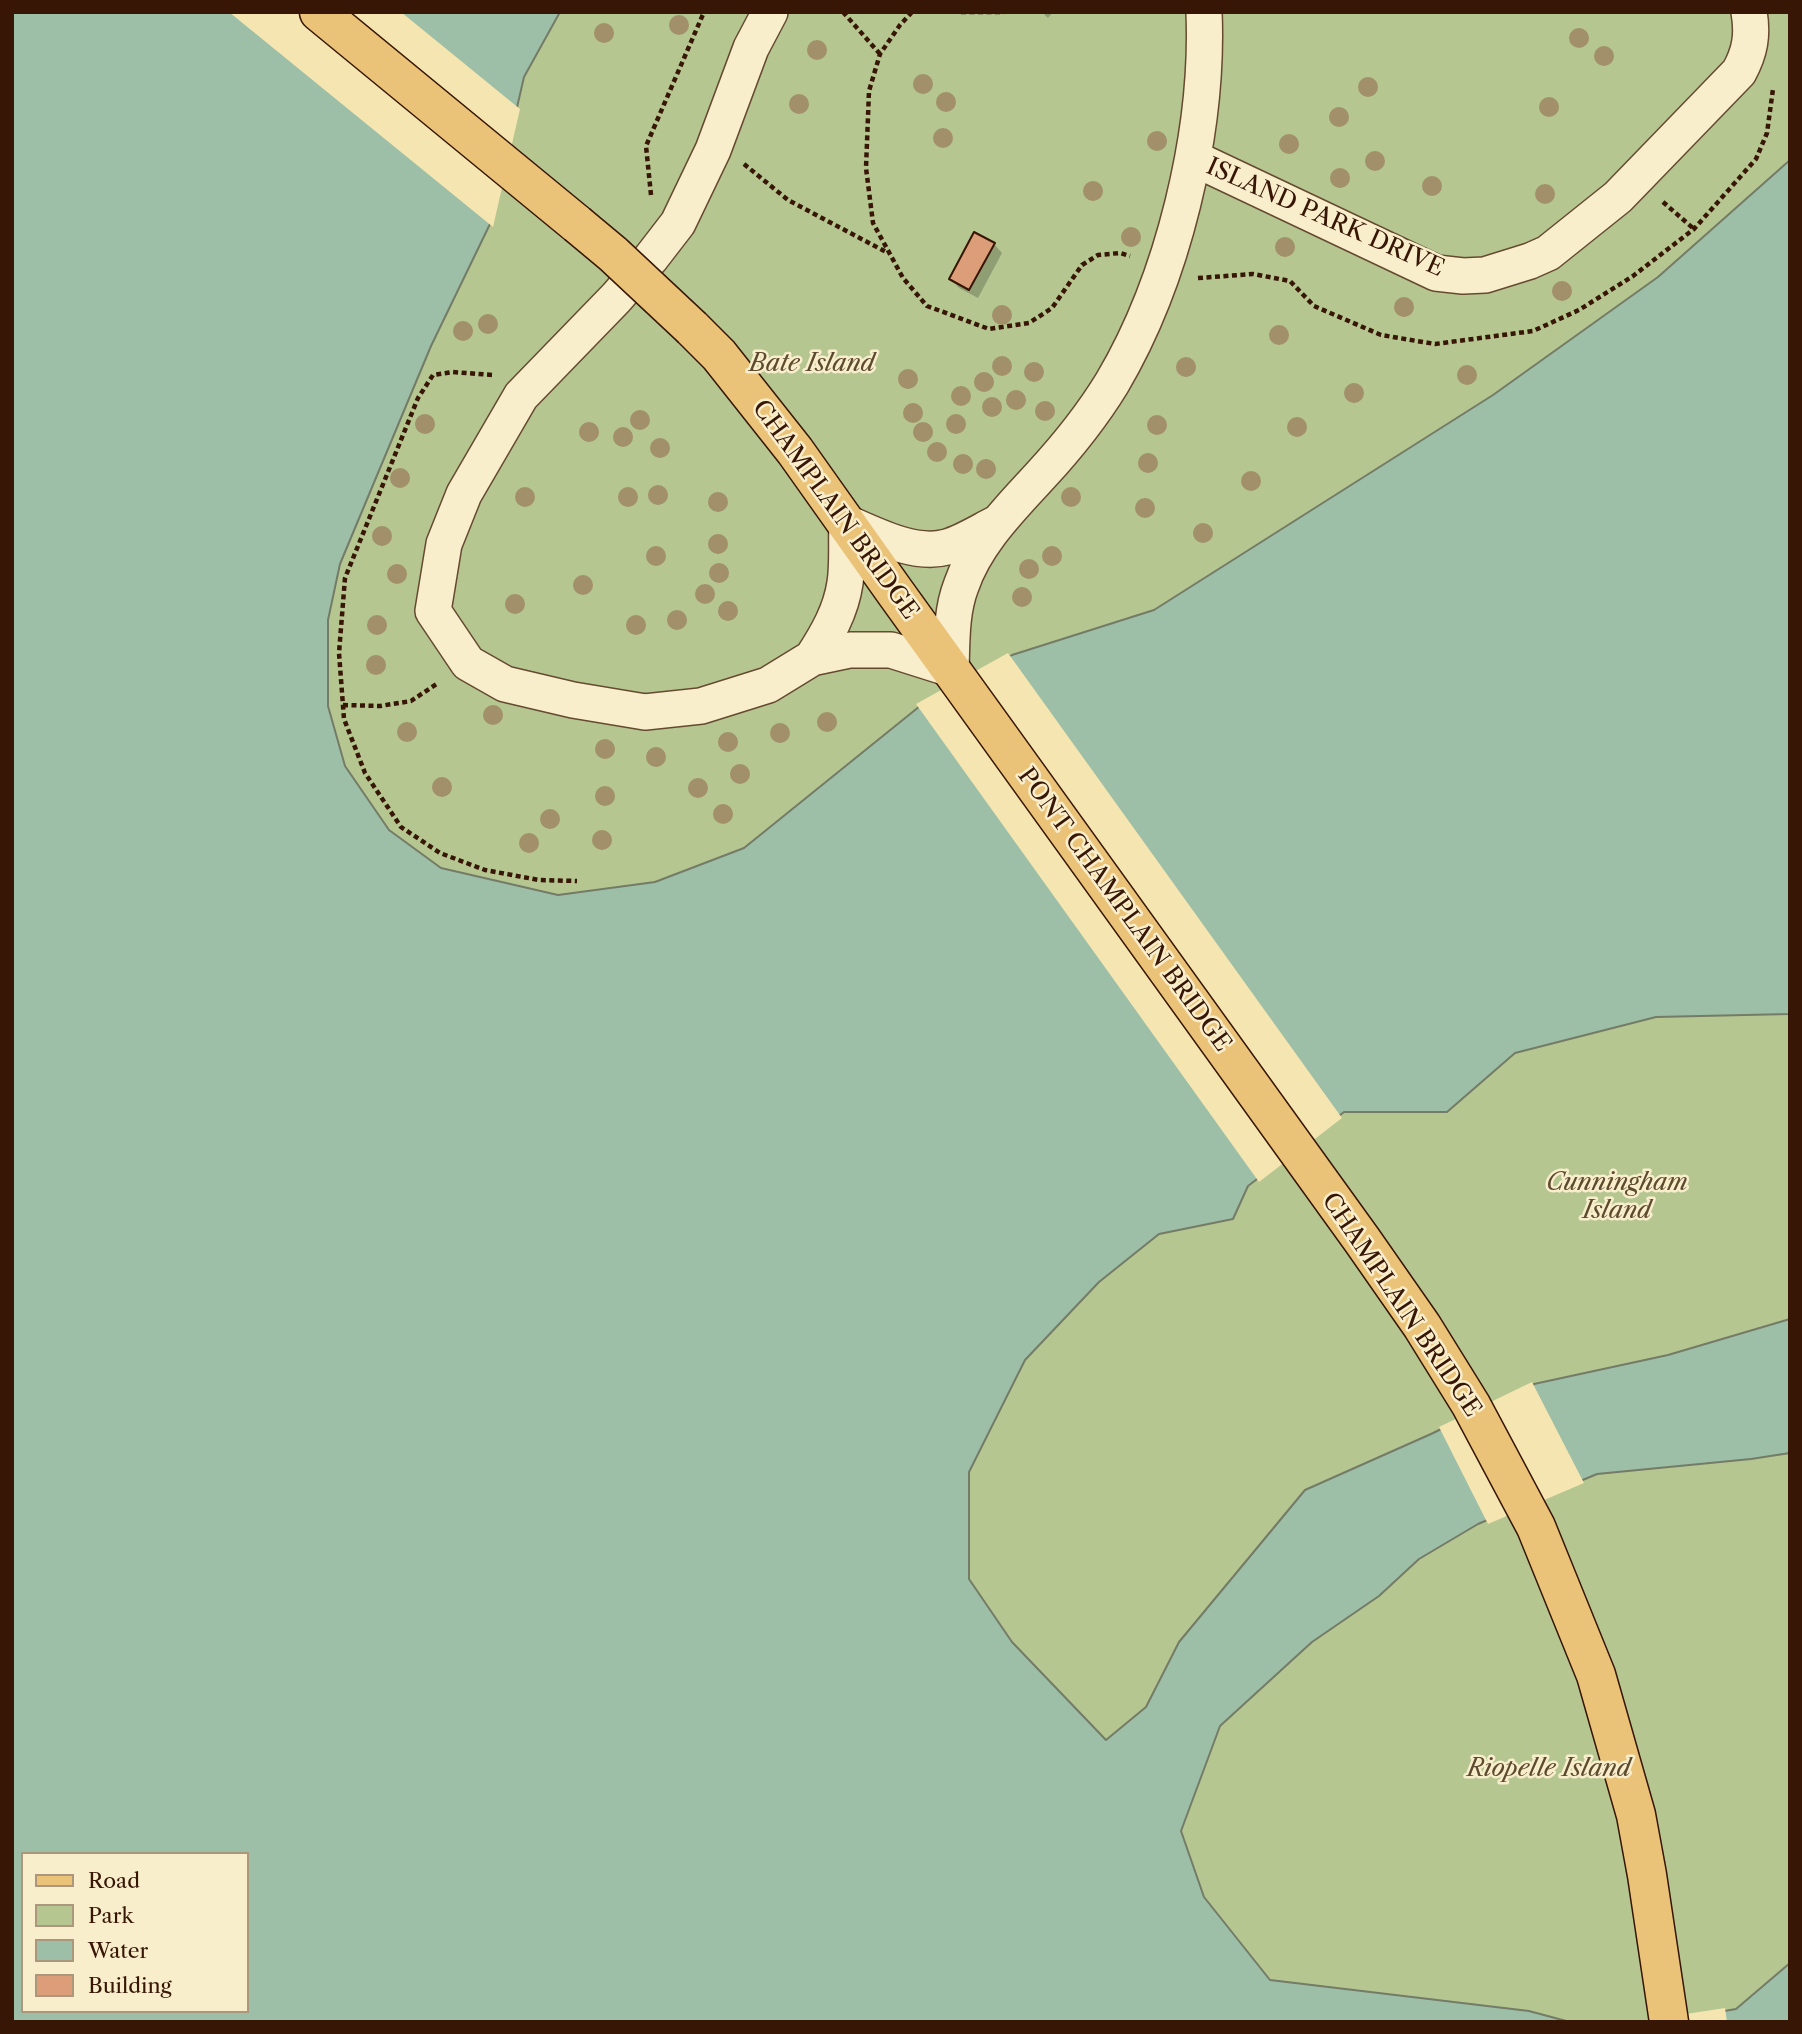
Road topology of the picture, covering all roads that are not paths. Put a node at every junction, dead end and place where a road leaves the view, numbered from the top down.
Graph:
1 (319, 12) edge
2 (770, 12) edge
3 (1204, 12) edge
4 (1749, 12) edge
5 (1193, 159) junction
6 (847, 523) junction
7 (997, 523) junction
8 (812, 658) junction
9 (951, 669) junction
10 (1296, 1151) joint
11 (1669, 2015) edge

1 - 6 main road, CHAMPLAIN BRIDGE, bridge
2 - 8 lane
3 - 5 lane, ISLAND PARK DRIVE
4 - 5 lane, ISLAND PARK DRIVE
5 - 7 lane, ISLAND PARK DRIVE
6 - 7 lane, ISLAND PARK DRIVE
6 - 8 lane
6 - 9 main road, CHAMPLAIN BRIDGE
7 - 9 lane, ISLAND PARK DRIVE
8 - 9 lane
9 - 10 main road, PONT CHAMPLAIN BRIDGE
10 - 11 main road, CHAMPLAIN BRIDGE

